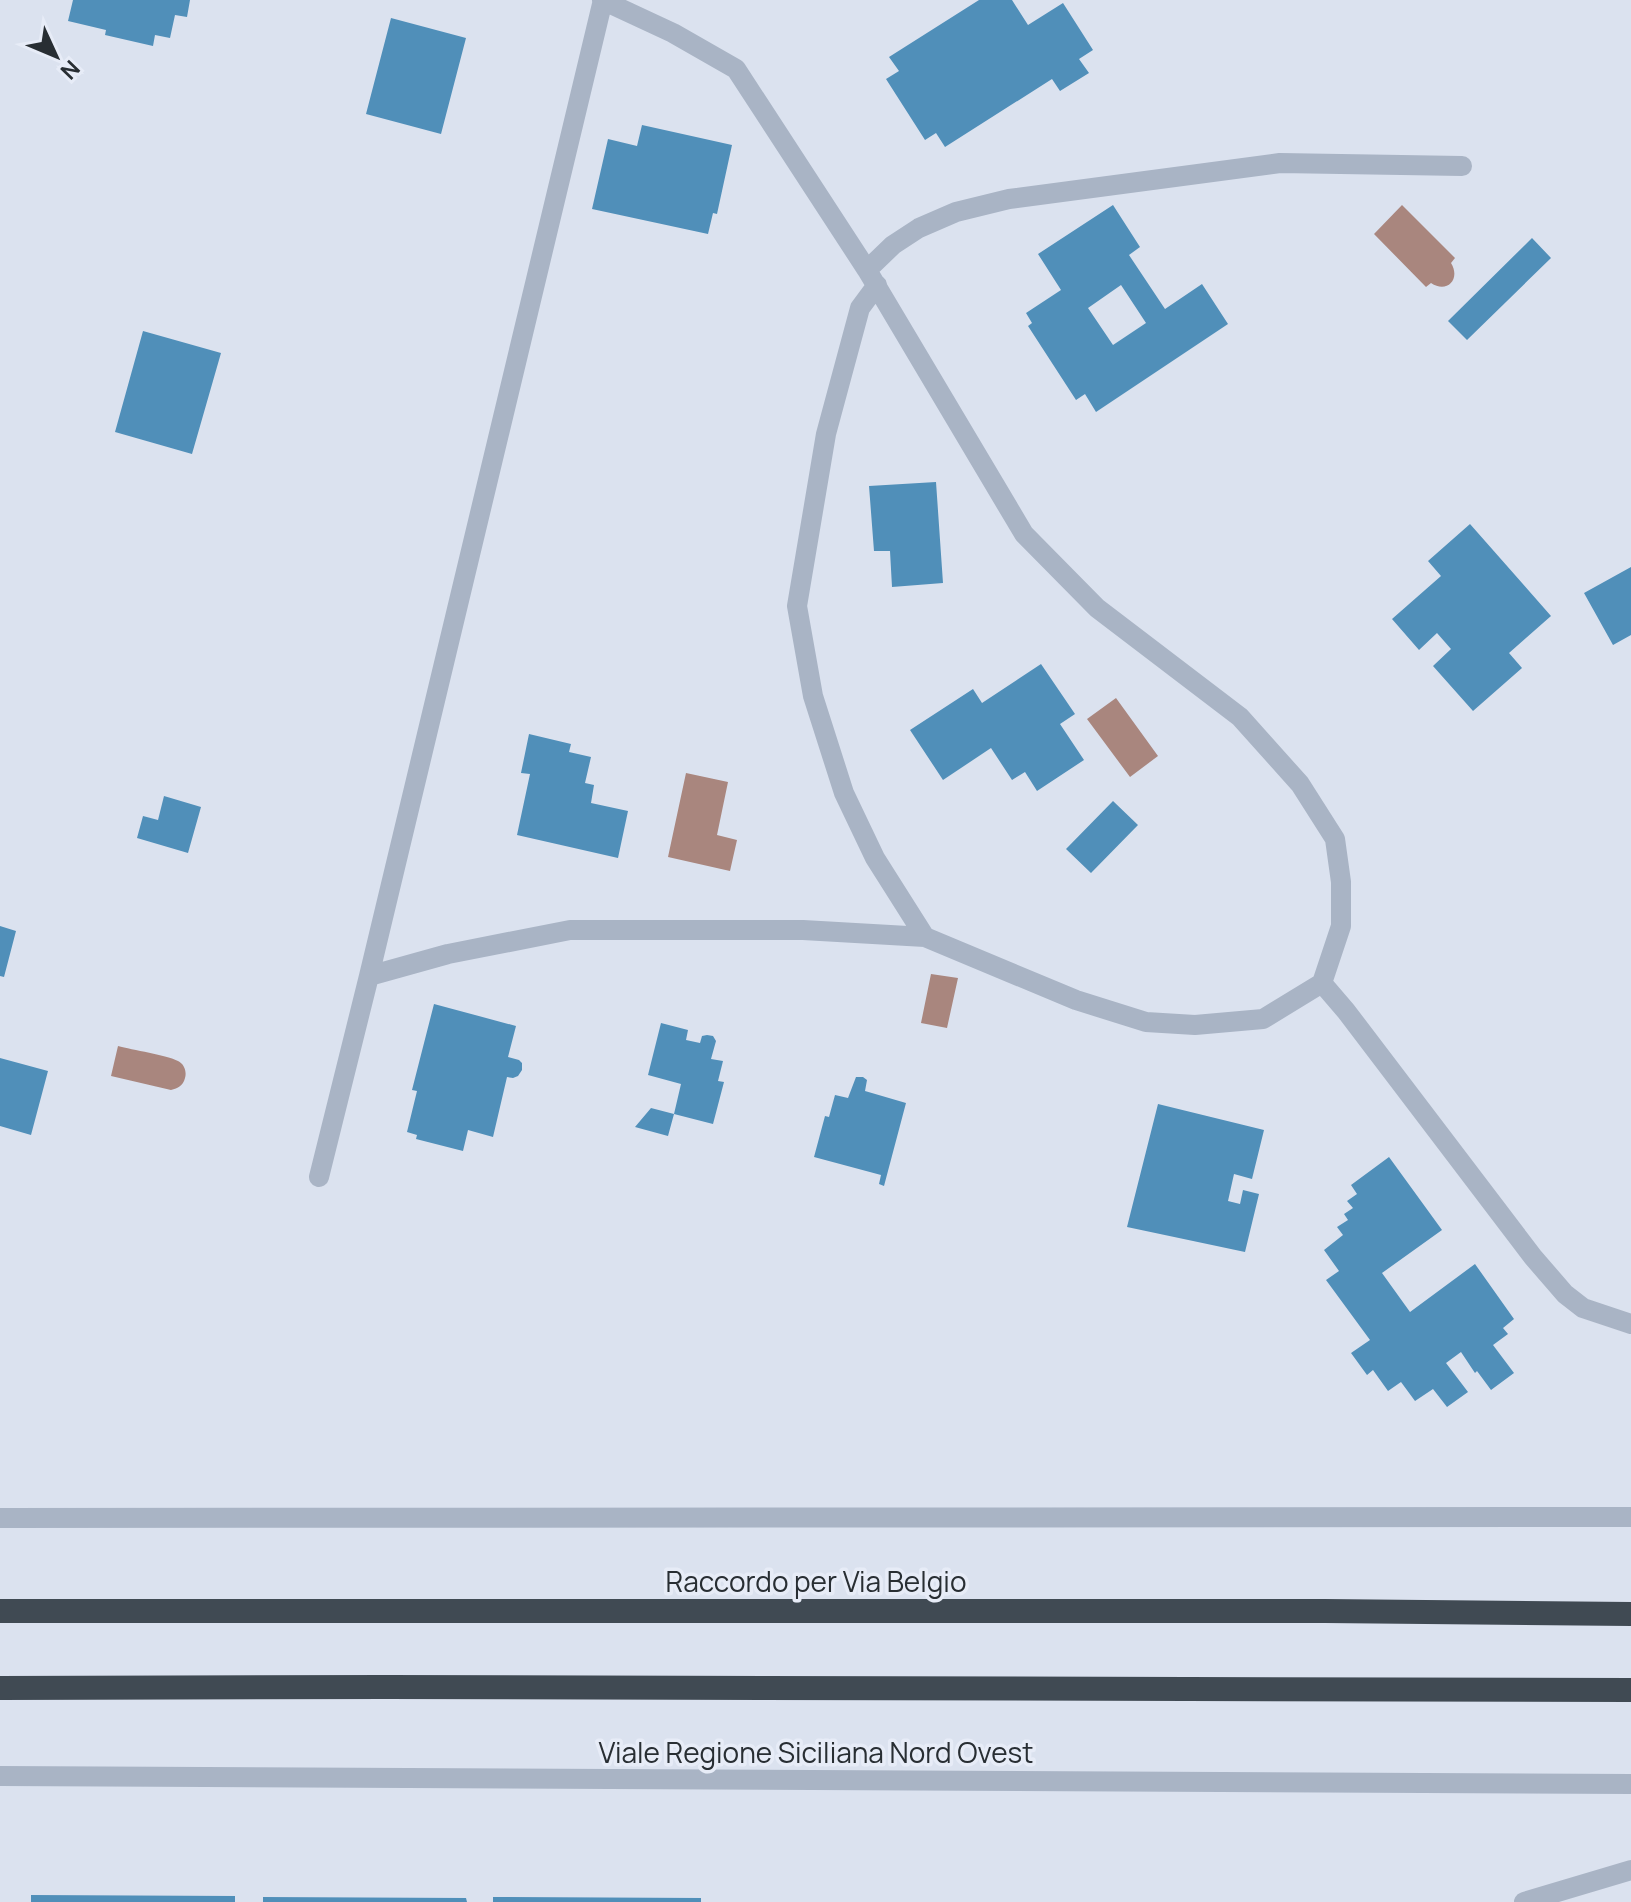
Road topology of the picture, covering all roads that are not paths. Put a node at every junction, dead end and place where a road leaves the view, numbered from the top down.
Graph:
1 (602, 0) edge
2 (1462, 166) dead end
3 (872, 278) junction
4 (925, 937) junction
5 (369, 976) junction
6 (1322, 983) junction
7 (319, 1177) dead end
8 (1631, 1324) edge
9 (1631, 1517) edge
10 (0, 1518) edge
11 (0, 1611) edge
12 (1631, 1614) edge
13 (0, 1688) edge
14 (1631, 1690) edge
15 (0, 1776) edge
16 (1631, 1784) edge
17 (1631, 1870) edge
18 (1524, 1902) edge

1 - 3 street
1 - 5 street
2 - 3 street
3 - 4 street
3 - 6 street
4 - 5 street
4 - 6 street
5 - 7 street
6 - 8 street
9 - 10 street
11 - 12 highway, Raccordo per Via Belgio
13 - 14 highway
15 - 16 street, Viale Regione Siciliana Nord Ovest
17 - 18 street

